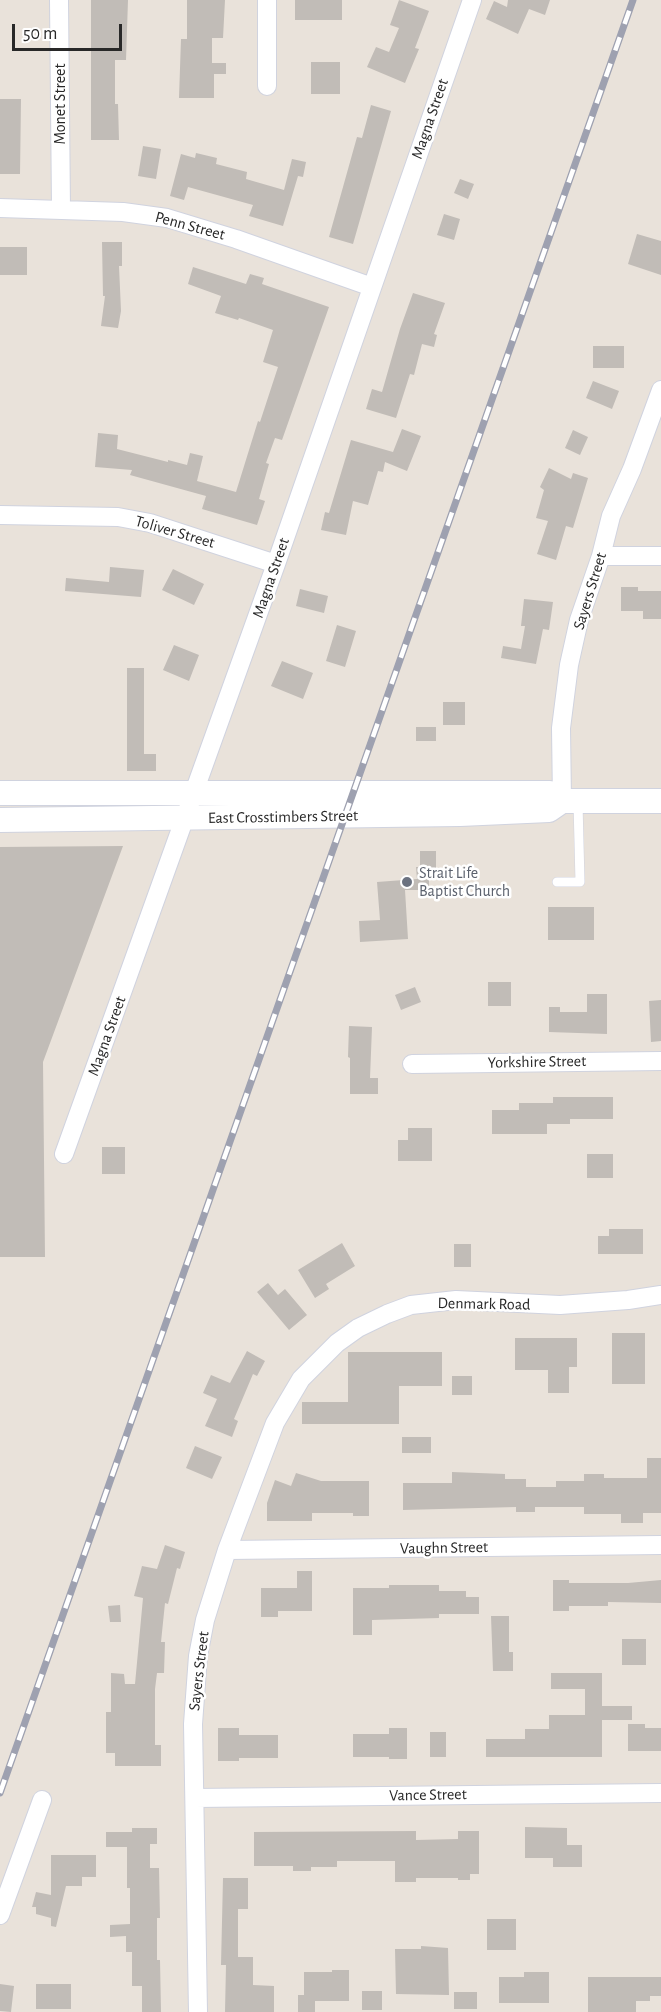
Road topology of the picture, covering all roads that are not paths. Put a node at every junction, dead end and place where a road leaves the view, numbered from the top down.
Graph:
1 (59, 0) edge
2 (267, 0) edge
3 (472, 0) edge
4 (267, 86) dead end
5 (0, 208) edge
6 (61, 209) junction
7 (372, 287) junction
8 (661, 390) edge
9 (0, 514) edge
10 (601, 556) junction
11 (661, 556) edge
12 (276, 564) junction
13 (0, 793) edge
14 (194, 794) junction
15 (570, 801) junction
16 (661, 801) edge
17 (186, 818) junction
18 (0, 820) edge
19 (557, 882) dead end
20 (661, 1061) edge
21 (412, 1064) dead end
22 (64, 1154) dead end
23 (661, 1295) edge
24 (321, 1358) joint
25 (661, 1545) edge
26 (227, 1550) junction
27 (661, 1793) edge
28 (195, 1798) junction
29 (42, 1800) dead end
30 (0, 1916) edge
31 (198, 2012) edge

1 - 6 street, Monet Street
2 - 4 street
3 - 7 street, Magna Street
5 - 6 street, Penn Street
6 - 7 street, Penn Street
7 - 12 street, Magna Street
8 - 10 street, Sayers Street
9 - 12 street, Toliver Street
10 - 11 street
10 - 15 street, Sayers Street
12 - 14 street, Magna Street
13 - 14 main road, East Crosstimbers Street
14 - 15 main road, East Crosstimbers Street
14 - 17 street, Magna Street
15 - 16 main road, East Crosstimbers Street
15 - 17 main road, East Crosstimbers Street
15 - 19 lane
17 - 18 main road, East Crosstimbers Street
17 - 22 street, Magna Street
20 - 21 street, Yorkshire Street
23 - 24 street, Denmark Road
24 - 26 street, Sayers Street
25 - 26 street, Vaughn Street
26 - 28 street, Sayers Street
27 - 28 street, Vance Street
28 - 31 street, Sayers Street
29 - 30 street

